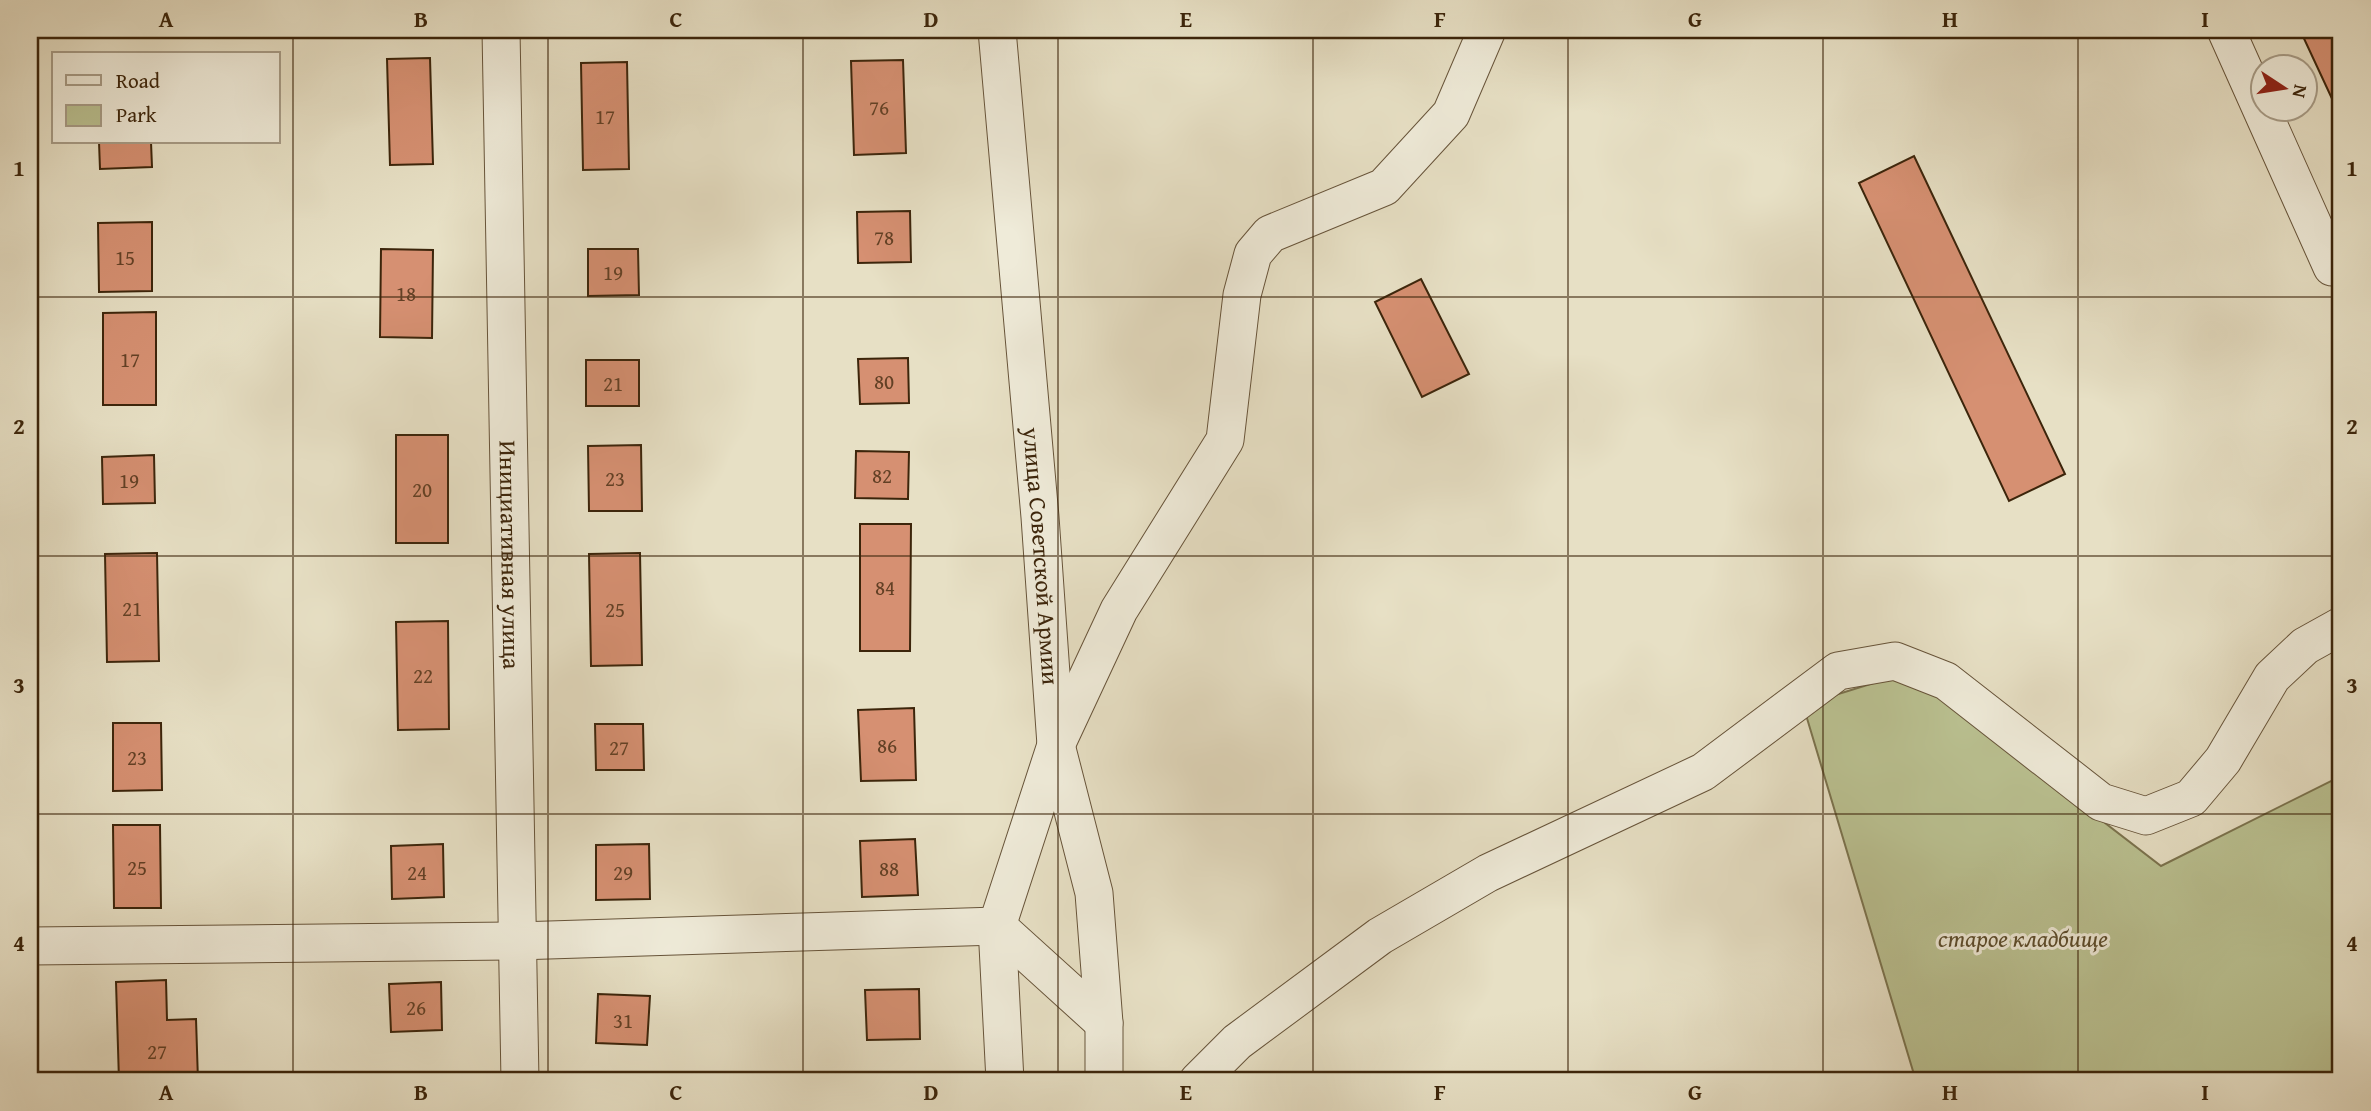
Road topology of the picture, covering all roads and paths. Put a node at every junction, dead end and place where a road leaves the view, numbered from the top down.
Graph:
1 (501, 30) edge
2 (997, 30) edge
3 (1487, 30) edge
4 (2226, 30) edge
5 (2332, 267) dead end
6 (2341, 626) edge
7 (1056, 745) junction
8 (997, 926) junction
9 (517, 941) junction
10 (30, 946) edge
11 (1104, 1023) junction
12 (520, 1081) edge
13 (1005, 1081) edge
14 (1104, 1081) edge
15 (1198, 1081) edge

1 - 9 street, Инициативная улица
2 - 7 street, улица Советской Армии
3 - 7 street
4 - 5 street
6 - 15 street
7 - 8 street
7 - 11 street, улица Советской Армии
8 - 9 street
8 - 11 street
8 - 13 street
9 - 10 street
9 - 12 street, Инициативная улица
11 - 14 street, улица Советской Армии

